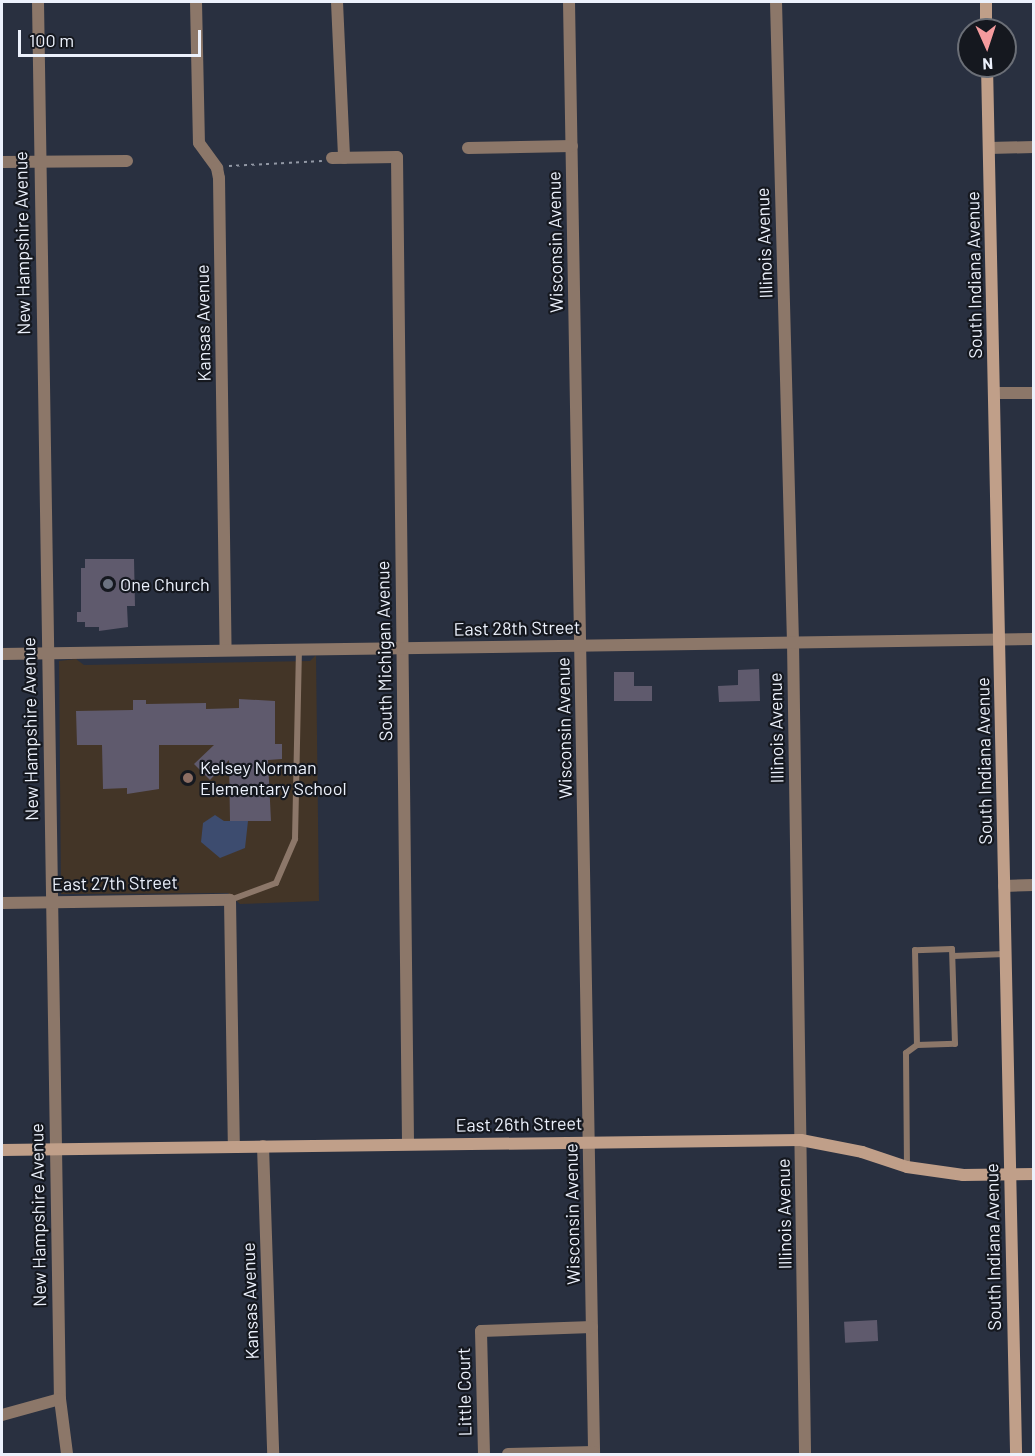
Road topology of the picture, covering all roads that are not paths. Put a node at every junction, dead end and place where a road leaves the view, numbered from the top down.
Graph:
1 (38, 2) edge
2 (196, 2) edge
3 (338, 2) edge
4 (569, 2) edge
5 (776, 2) edge
6 (986, 2) edge
7 (986, 18) edge
8 (987, 78) edge
9 (572, 146) junction
10 (1034, 147) edge
11 (468, 148) dead end
12 (989, 148) junction
13 (127, 161) dead end
14 (2, 162) edge
15 (39, 163) junction
16 (994, 393) junction
17 (1034, 393) edge
18 (1000, 639) junction
19 (1034, 639) edge
20 (793, 642) junction
21 (581, 645) junction
22 (402, 647) junction
23 (299, 649) junction
24 (226, 650) junction
25 (47, 653) junction
26 (2, 654) edge
27 (1004, 885) junction
28 (1034, 885) edge
29 (230, 900) junction
30 (51, 902) junction
31 (2, 903) edge
32 (1005, 954) junction
33 (953, 956) junction
34 (917, 1046) junction
35 (588, 1140) junction
36 (801, 1140) junction
37 (408, 1144) junction
38 (263, 1146) junction
39 (234, 1147) junction
40 (55, 1149) junction
41 (2, 1150) edge
42 (907, 1167) junction
43 (1010, 1174) junction
44 (1034, 1174) edge
45 (592, 1327) junction
46 (60, 1399) junction
47 (2, 1415) edge
48 (594, 1453) edge
49 (67, 1455) edge
50 (273, 1455) edge
51 (484, 1455) edge
52 (508, 1455) edge
53 (805, 1455) edge
54 (1016, 1455) edge

1 - 15 street, New Hampshire Avenue
2 - 24 street, Kansas Avenue
3 - 22 street, South Michigan Avenue
4 - 9 street, Wisconsin Avenue
5 - 20 street, Illinois Avenue
6 - 7 street
8 - 12 street, South Indiana Avenue
9 - 11 street
9 - 21 street, Wisconsin Avenue
10 - 12 street
12 - 16 street, South Indiana Avenue
13 - 15 street
14 - 15 street
15 - 25 street, New Hampshire Avenue
16 - 17 street
16 - 18 street, South Indiana Avenue
18 - 19 street, East 28th Street
18 - 20 street, East 28th Street
18 - 27 street, South Indiana Avenue
20 - 21 street, East 28th Street
20 - 36 street, Illinois Avenue
21 - 22 street, East 28th Street
21 - 35 street, Wisconsin Avenue
22 - 23 street, East 28th Street
22 - 37 street, South Michigan Avenue
23 - 24 street, East 28th Street
23 - 29 lane
24 - 25 street, East 28th Street
25 - 26 street, East 28th Street
25 - 30 street, New Hampshire Avenue
27 - 28 street
27 - 32 street, South Indiana Avenue
29 - 30 street, East 27th Street
29 - 39 street
30 - 31 street, East 27th Street
30 - 40 street, New Hampshire Avenue
32 - 33 lane
32 - 43 street, South Indiana Avenue
33 - 34 lane
33 - 34 lane
34 - 42 lane
35 - 36 street, East 26th Street
35 - 37 street, East 26th Street
35 - 45 street, Wisconsin Avenue
36 - 42 street, East 26th Street
36 - 53 street, Illinois Avenue
37 - 38 street, East 26th Street
38 - 39 street, East 26th Street
38 - 50 street, Kansas Avenue
39 - 40 street, East 26th Street
40 - 41 street, East 26th Street
40 - 46 street, New Hampshire Avenue
42 - 43 street, East 26th Street
43 - 44 street, East 26th Street
43 - 54 street, South Indiana Avenue
45 - 48 street, Wisconsin Avenue
45 - 51 street, Little Court
46 - 47 street
46 - 49 street, New Hampshire Avenue
48 - 52 street

